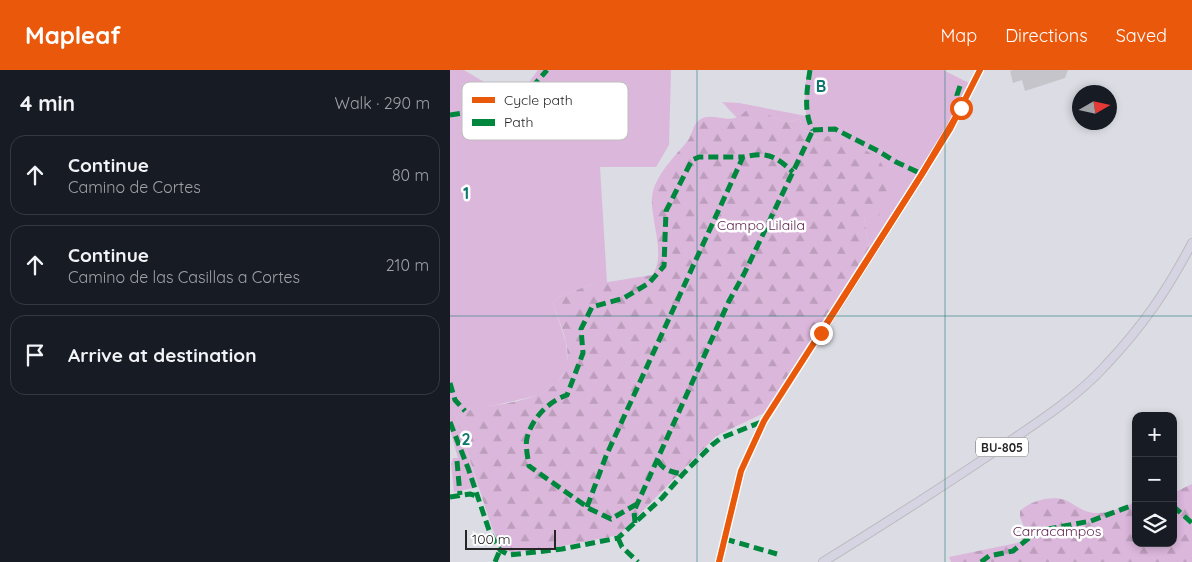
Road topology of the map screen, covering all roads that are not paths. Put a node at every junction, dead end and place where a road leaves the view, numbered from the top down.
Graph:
1 (980, 70) edge
2 (1192, 244) edge
3 (719, 562) edge
4 (823, 562) edge

1 - 3 street
2 - 4 main road, BU-805

